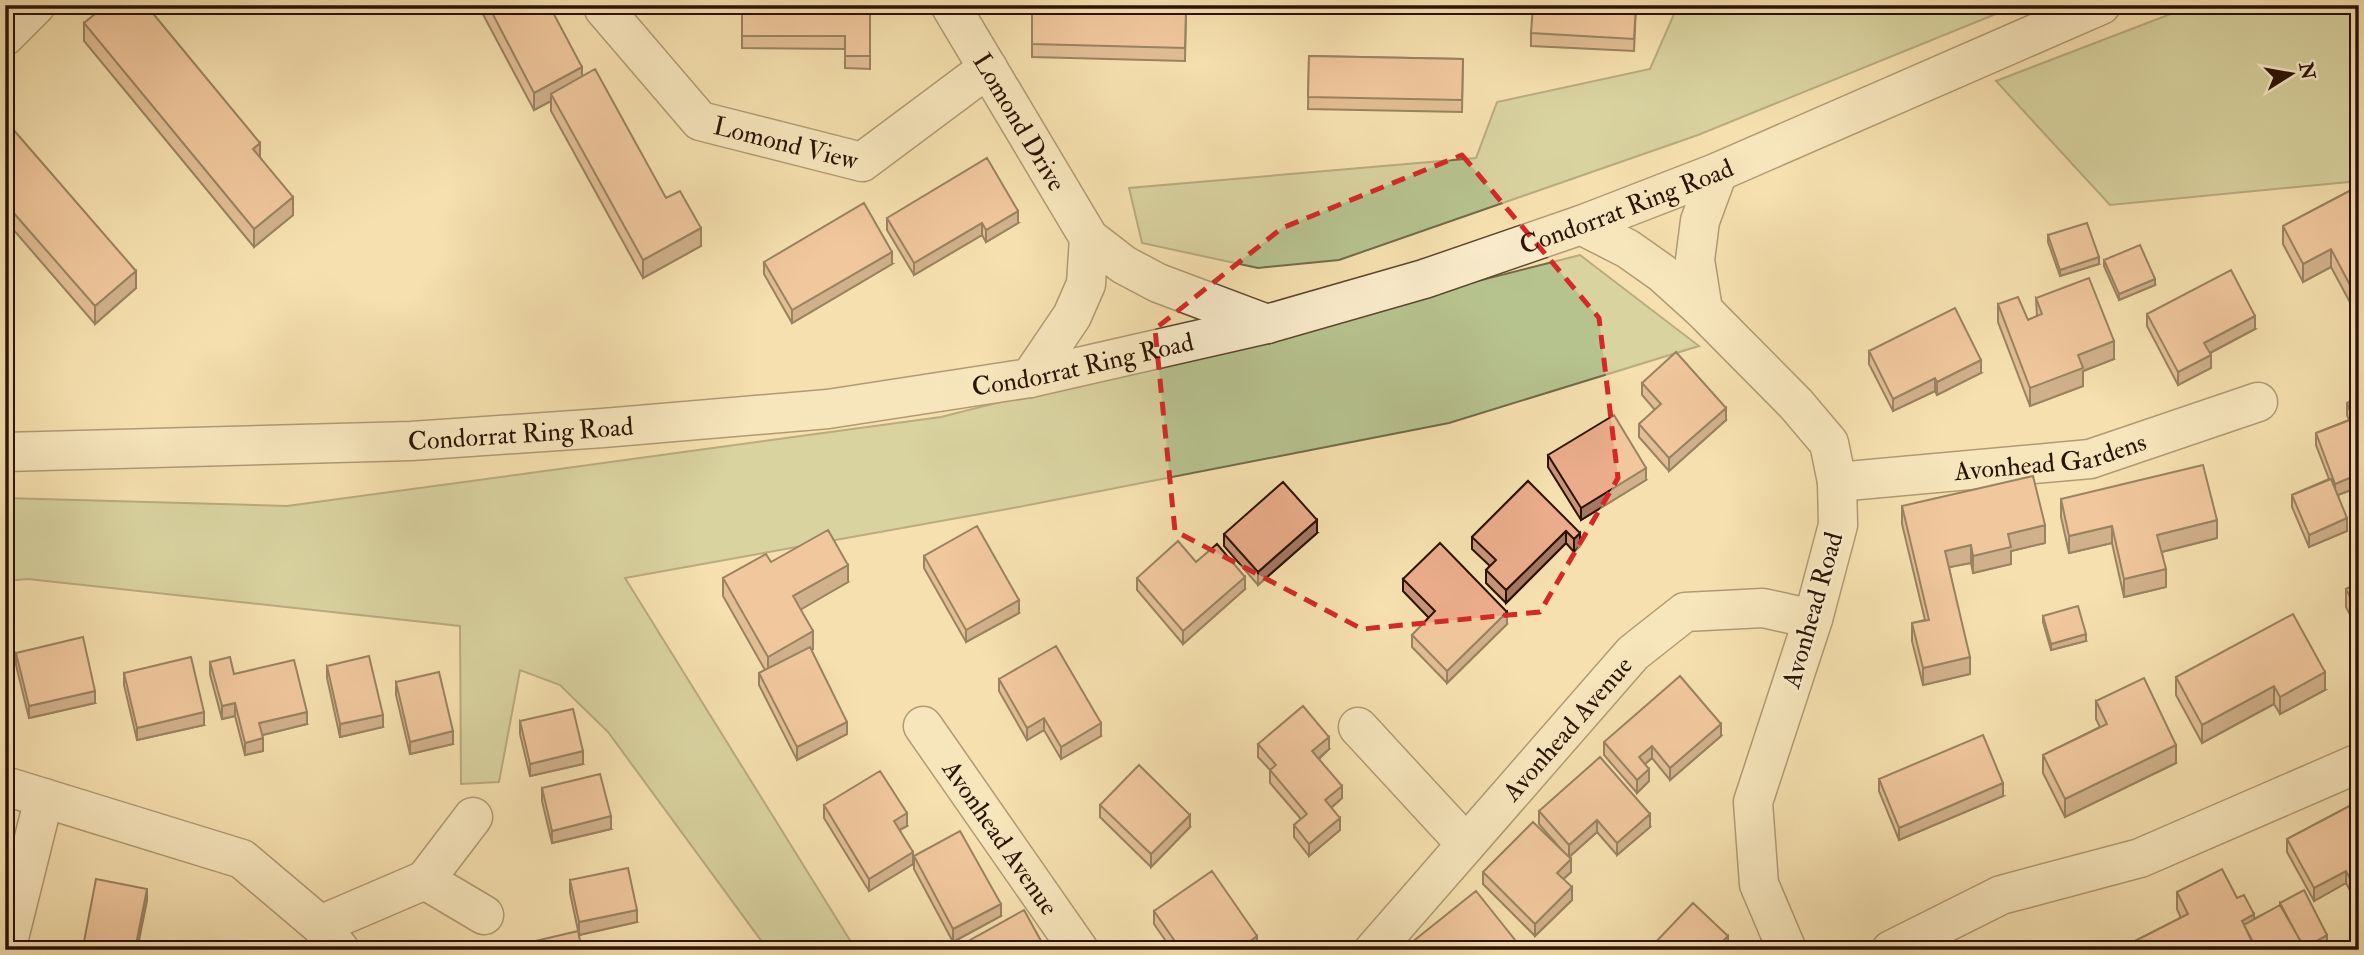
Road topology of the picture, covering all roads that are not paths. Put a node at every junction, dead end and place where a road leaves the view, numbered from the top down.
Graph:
1 (36, 5) edge
2 (950, 5) edge
3 (2101, 5) edge
4 (604, 9) dead end
5 (5, 36) edge
6 (988, 68) junction
7 (1718, 172) junction
8 (1581, 225) junction
9 (1089, 238) junction
10 (1703, 310) junction
11 (1267, 324) junction
12 (1030, 378) junction
13 (2258, 402) dead end
14 (9, 448) edge
15 (1837, 482) junction
16 (1812, 619) junction
17 (923, 726) dead end
18 (1358, 727) dead end
19 (2359, 763) edge
20 (5, 786) edge
21 (44, 798) junction
22 (472, 817) dead end
23 (1466, 844) junction
24 (425, 880) junction
25 (484, 915) dead end
26 (330, 937) edge
27 (6, 950) edge
28 (1079, 950) edge
29 (1374, 950) edge
30 (1787, 950) edge
31 (1891, 950) edge

1 - 5 street
2 - 6 street, Lomond Drive
3 - 7 street, Condorrat Ring Road
4 - 6 street, Lomond View
6 - 9 street, Lomond Drive
7 - 8 street, Condorrat Ring Road
7 - 10 street
8 - 10 street, Avonhead Road
8 - 11 street, Condorrat Ring Road
9 - 11 street
9 - 12 street
10 - 15 street, Avonhead Road
11 - 12 street, Condorrat Ring Road
12 - 14 street, Condorrat Ring Road
13 - 15 street, Avonhead Gardens
15 - 16 street, Avonhead Road
16 - 23 street, Avonhead Avenue
16 - 30 street, Avonhead Road
17 - 28 street, Avonhead Avenue
18 - 23 street
19 - 31 street
20 - 21 street
21 - 26 street
21 - 27 street
22 - 24 street
23 - 29 street, Avonhead Avenue
24 - 25 street
24 - 26 street

